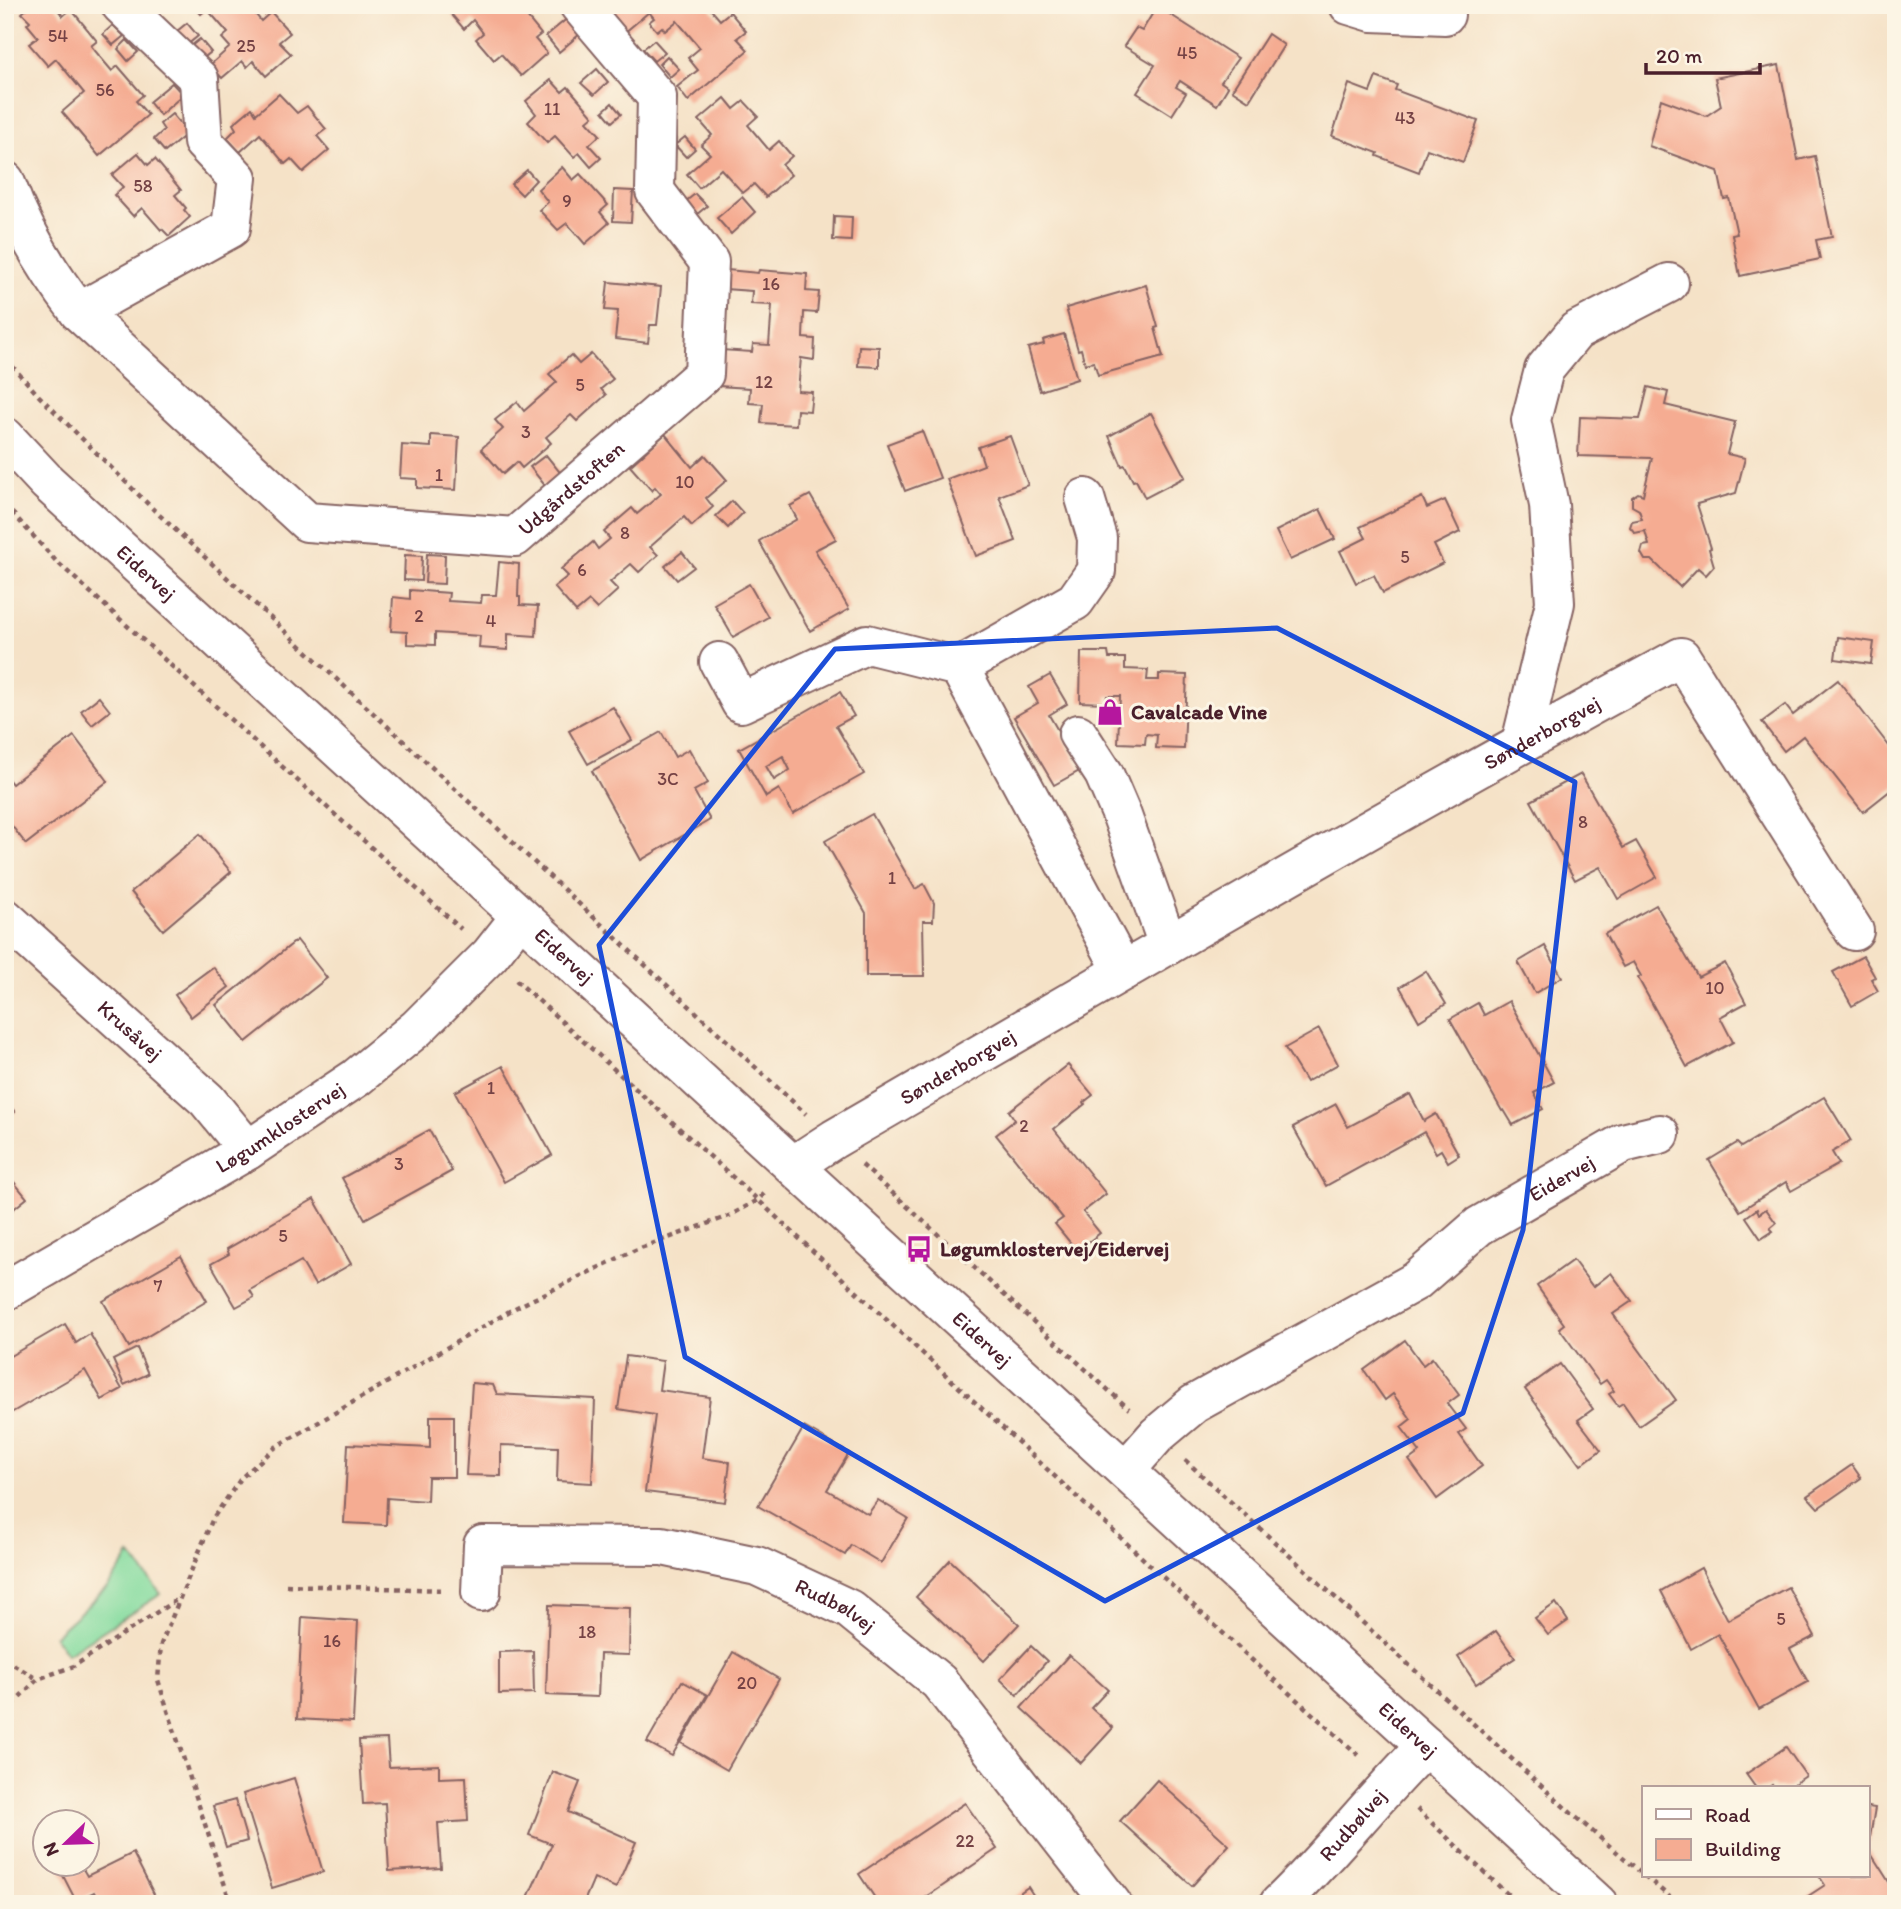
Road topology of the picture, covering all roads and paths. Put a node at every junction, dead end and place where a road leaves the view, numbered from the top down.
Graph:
1 (121, 5) edge
2 (579, 5) edge
3 (1349, 5) edge
4 (1444, 15) dead end
5 (5, 181) edge
6 (1669, 283) dead end
7 (79, 312) junction
8 (5, 437) edge
9 (1085, 498) dead end
10 (5, 505) edge
11 (719, 662) dead end
12 (959, 667) junction
13 (1077, 734) dead end
14 (1521, 743) junction
15 (520, 917) junction
16 (5, 918) edge
17 (1854, 931) dead end
18 (1168, 945) junction
19 (490, 955) junction
20 (1123, 971) junction
21 (1660, 1134) dead end
22 (248, 1150) junction
23 (794, 1165) junction
24 (758, 1200) junction
25 (5, 1291) edge
26 (1126, 1470) junction
27 (286, 1585) dead end
28 (481, 1592) joint
29 (180, 1597) junction
30 (5, 1659) edge
31 (38, 1679) junction
32 (5, 1711) edge
33 (1426, 1746) junction
34 (1389, 1782) junction
35 (1647, 1878) edge
36 (231, 1904) edge
37 (1112, 1904) edge
38 (1279, 1904) edge
39 (1518, 1904) edge
40 (1598, 1904) edge
41 (1678, 1904) edge

1 - 7 street
2 - 7 street, Udgårdstoften
3 - 4 street
5 - 7 street, Udgårdstoften
6 - 14 street
8 - 15 street, Eidervej
9 - 12 street
10 - 19 path
11 - 12 street
12 - 20 street
13 - 18 street
14 - 17 street, Sønderborgvej
14 - 18 street, Sønderborgvej
15 - 19 street, Løgumklostervej
15 - 23 street, Eidervej
16 - 22 street, Krusåvej
18 - 20 street, Sønderborgvej
19 - 22 street, Løgumklostervej
19 - 24 path
20 - 23 street, Sønderborgvej
21 - 26 street, Eidervej
22 - 25 street, Løgumklostervej
23 - 26 street, Eidervej
24 - 29 path
24 - 34 path
26 - 33 street, Eidervej
27 - 28 path
28 - 37 street, Rudbølvej
29 - 31 path
29 - 36 path
30 - 31 path
31 - 32 path
33 - 34 street, Rudbølvej
33 - 40 street, Eidervej
34 - 38 street, Rudbølvej
34 - 39 path
35 - 41 path

